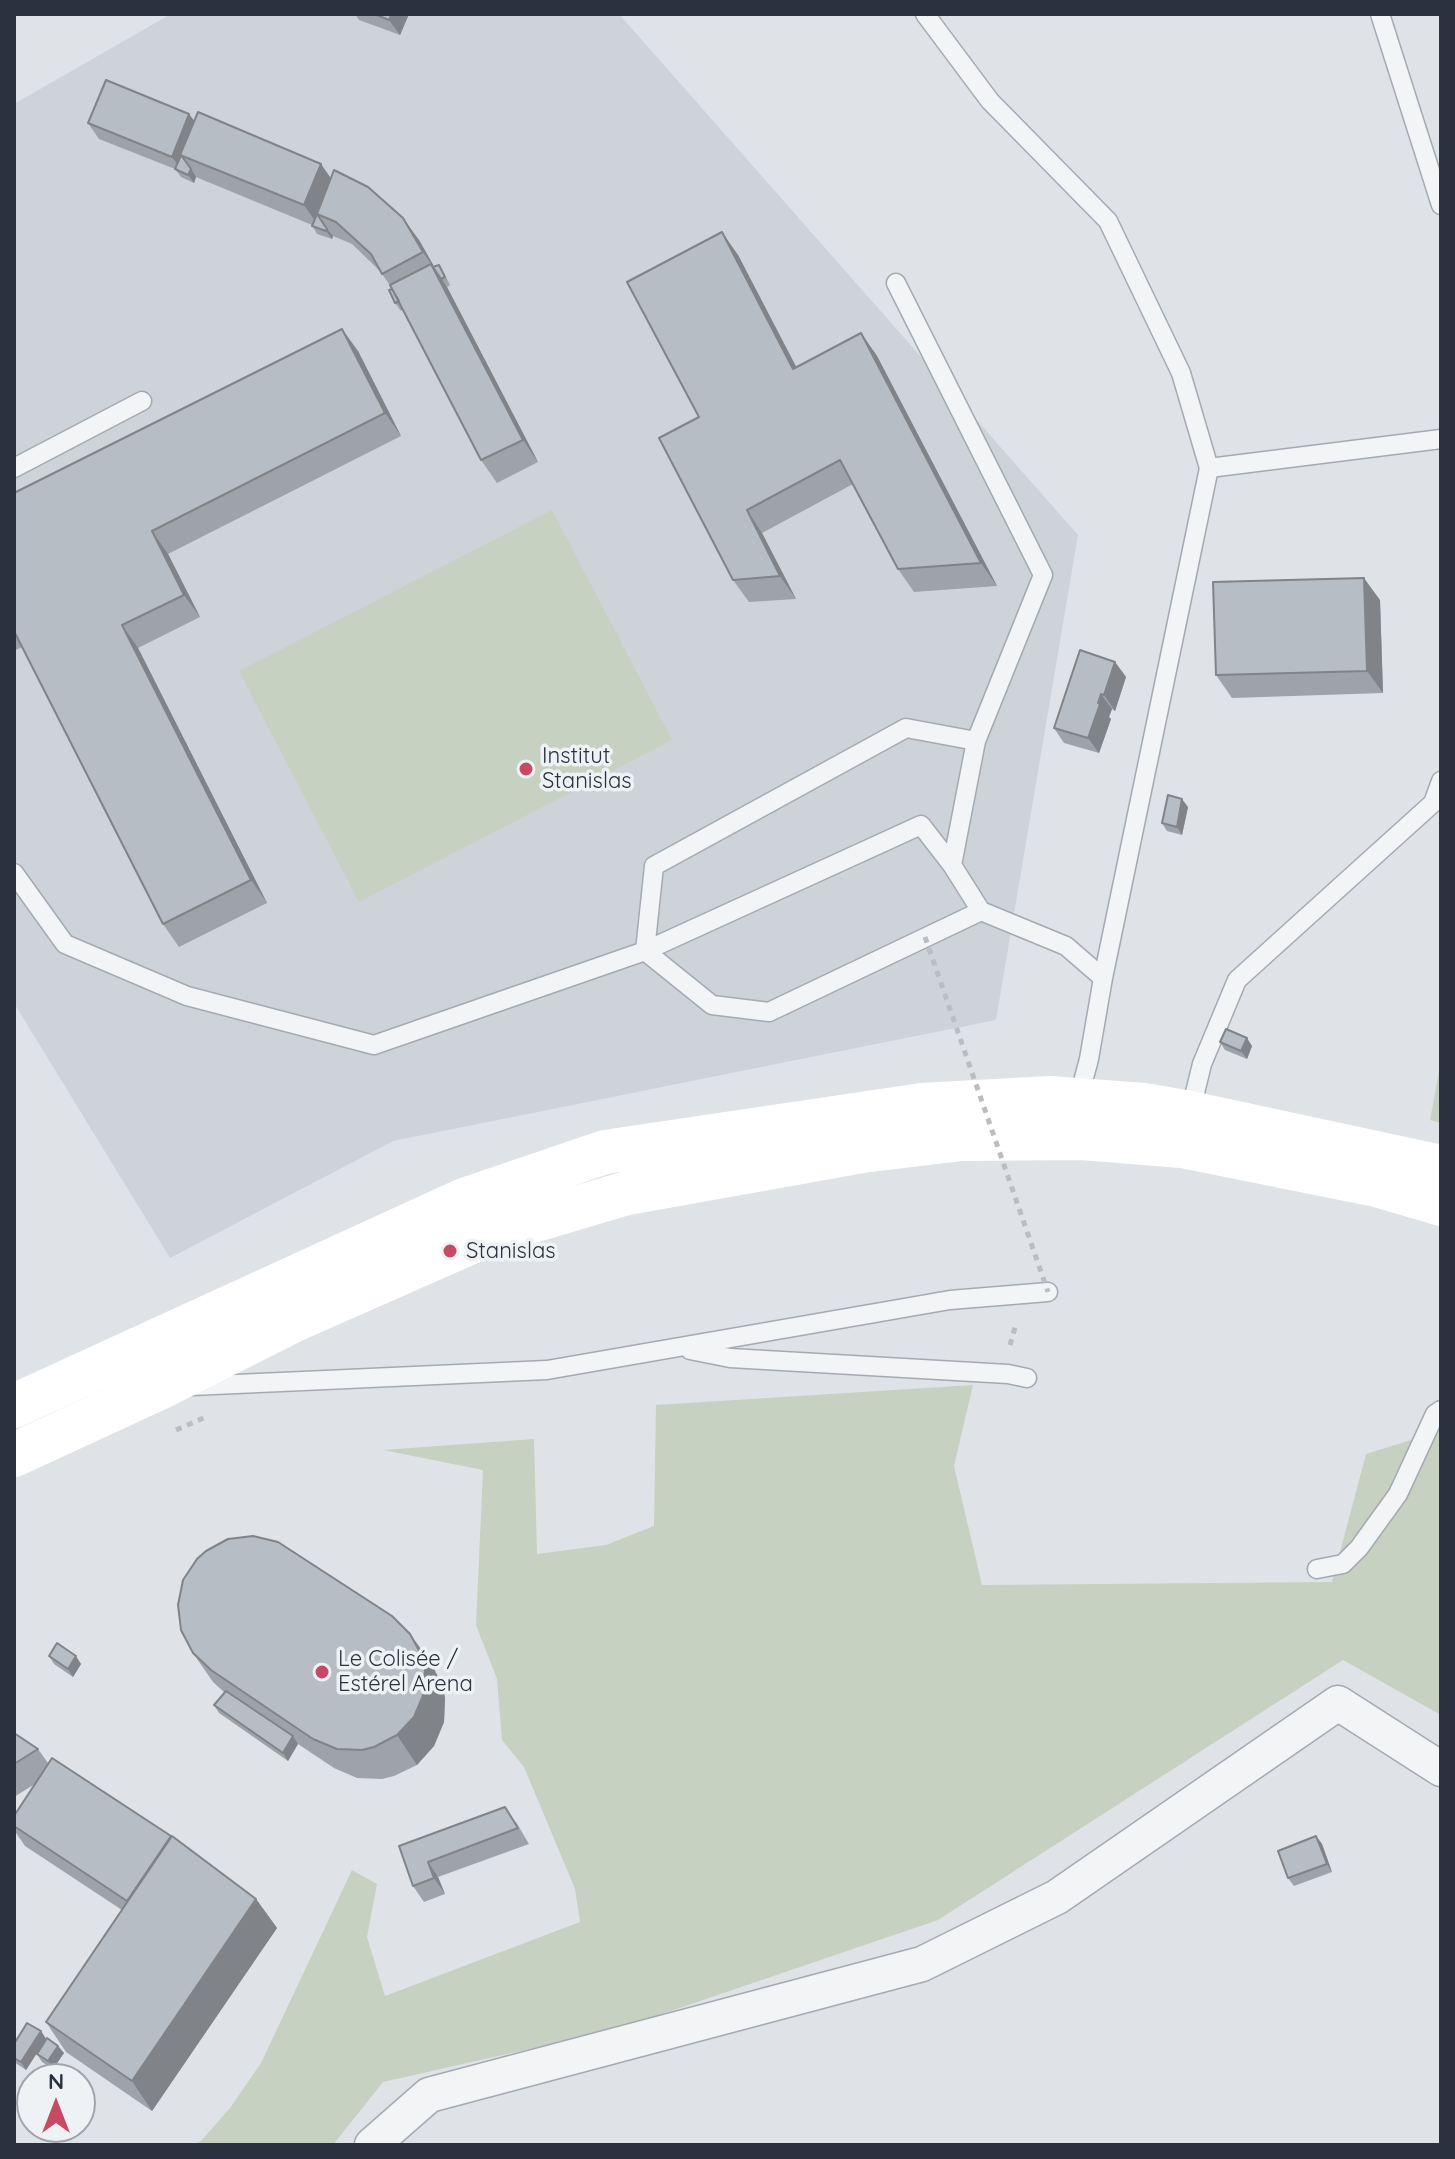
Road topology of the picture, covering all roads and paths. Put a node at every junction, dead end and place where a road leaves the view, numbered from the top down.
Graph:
1 (925, 14) edge
2 (1380, 14) edge
3 (1441, 205) edge
4 (896, 283) dead end
5 (142, 401) dead end
6 (1441, 439) edge
7 (14, 468) edge
8 (1209, 468) junction
9 (976, 741) junction
10 (1441, 781) edge
11 (952, 865) junction
12 (14, 873) edge
13 (981, 911) junction
14 (925, 937) junction
15 (645, 951) junction
16 (1103, 978) junction
17 (1057, 1113) junction
18 (1190, 1113) junction
19 (918, 1126) dead end
20 (889, 1128) dead end
21 (713, 1154) dead end
22 (1441, 1167) edge
23 (620, 1175) dead end
24 (1441, 1204) edge
25 (567, 1211) junction
26 (1048, 1292) junction
27 (680, 1348) junction
28 (1017, 1376) joint
29 (161, 1387) junction
30 (14, 1406) edge
31 (1441, 1410) edge
32 (14, 1455) edge
33 (1317, 1569) dead end
34 (1441, 1769) edge
35 (372, 2145) edge

1 - 8 lane
2 - 3 lane
4 - 9 lane
5 - 7 lane
6 - 8 lane
8 - 16 lane
9 - 11 lane
9 - 15 lane
10 - 18 lane
11 - 13 lane
11 - 15 lane
12 - 15 lane
13 - 14 lane
13 - 16 lane
14 - 15 lane
14 - 26 path, bridge
16 - 17 lane
17 - 18 main road
17 - 19 lane
17 - 30 main road
18 - 22 main road
20 - 21 lane
23 - 25 lane
24 - 25 main road
25 - 29 main road
26 - 27 lane
26 - 28 path
27 - 28 lane
27 - 29 lane
29 - 32 main road
31 - 33 lane
34 - 35 street

